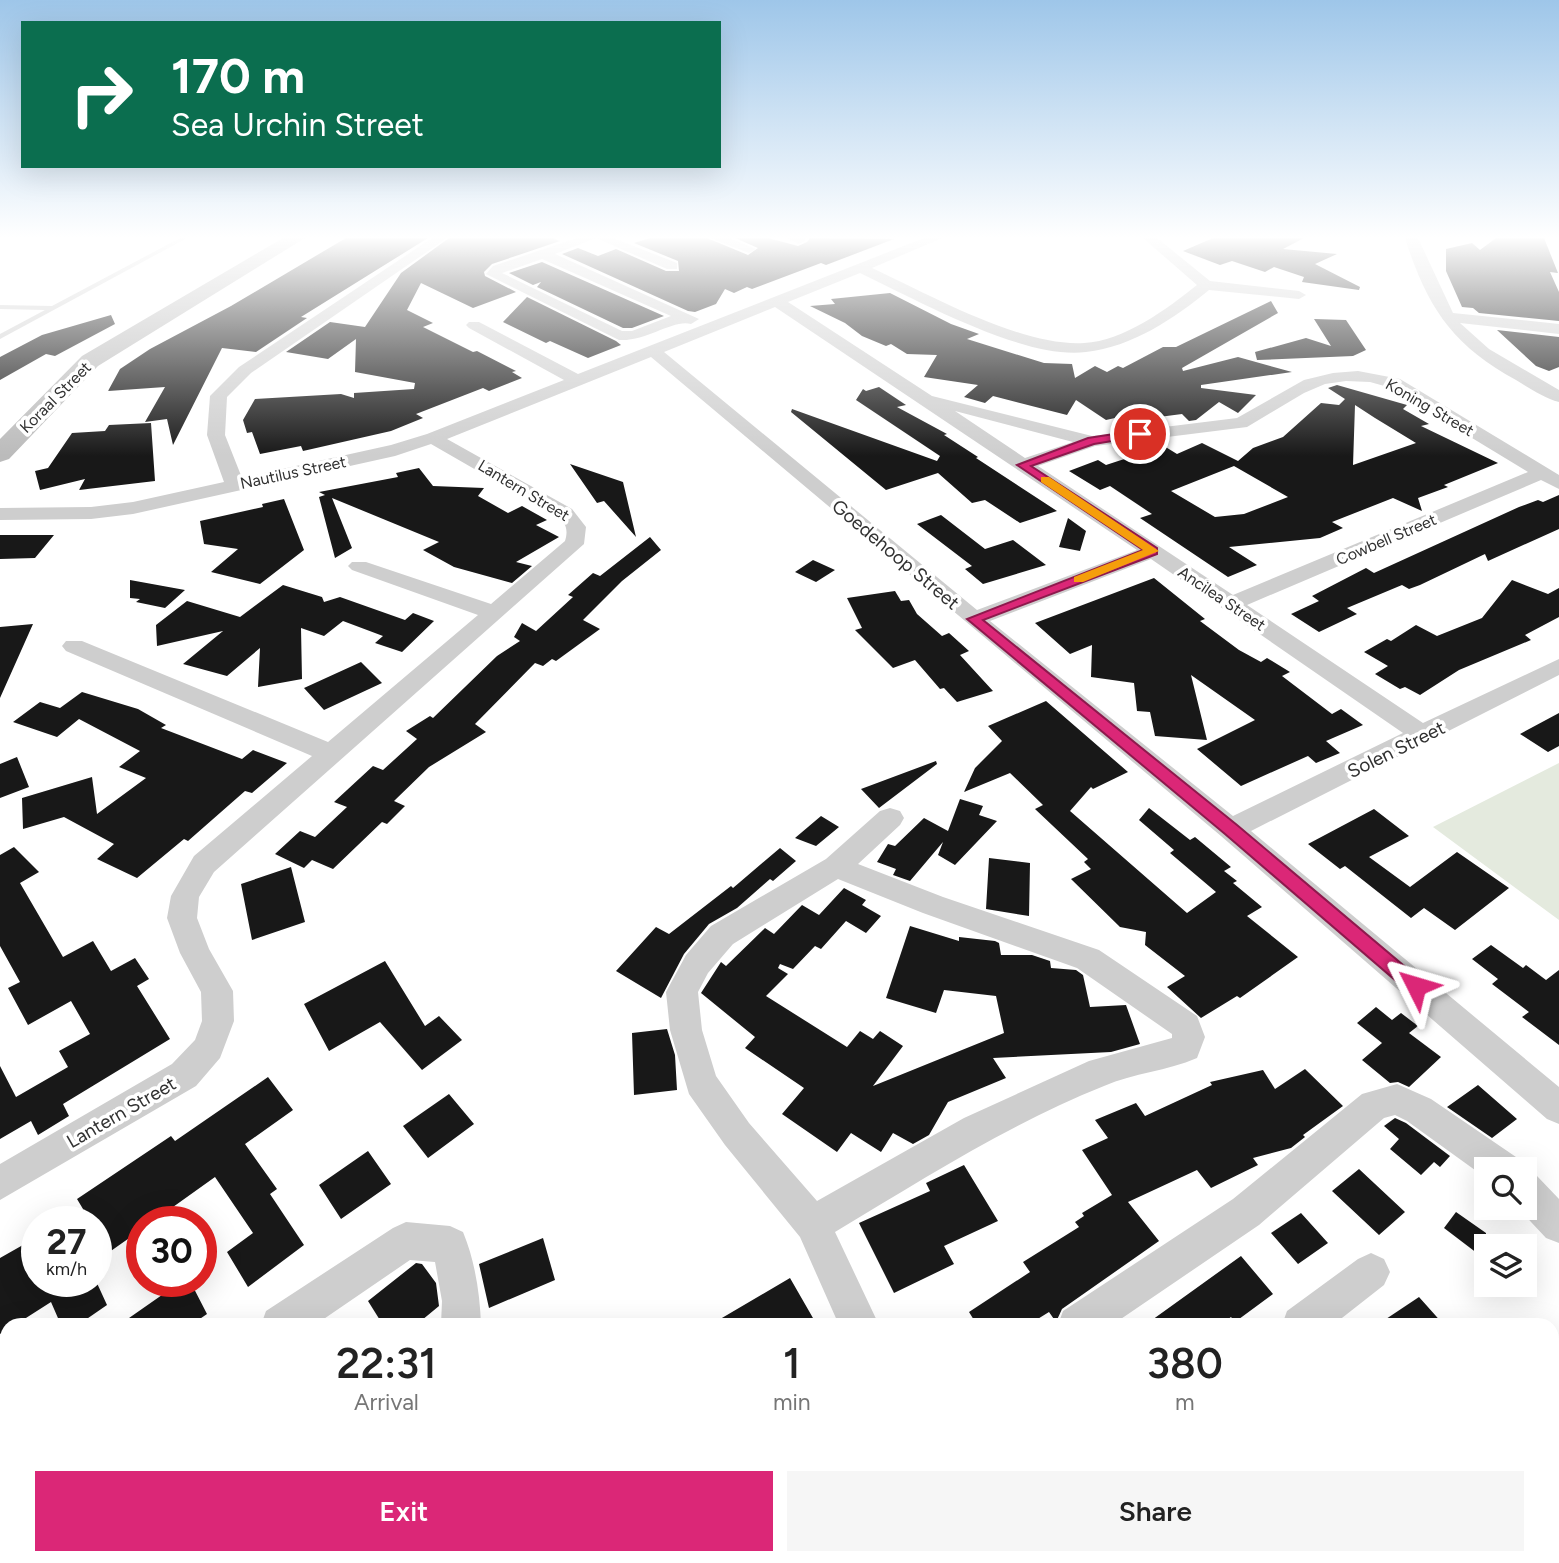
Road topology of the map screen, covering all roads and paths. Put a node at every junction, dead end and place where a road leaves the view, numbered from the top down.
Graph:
1 (48, 311) edge
2 (172, 311) edge
3 (332, 311) edge
4 (570, 311) edge
5 (672, 311) edge
6 (746, 311) edge
7 (791, 311) edge
8 (958, 311) edge
9 (1168, 311) edge
10 (1444, 311) edge
11 (683, 316) junction
12 (1447, 317) junction
13 (474, 325) dead end
14 (707, 326) junction
15 (1559, 329) edge
16 (0, 337) edge
17 (652, 350) junction
18 (576, 380) junction
19 (1559, 397) edge
20 (922, 398) junction
21 (433, 438) junction
22 (1092, 441) junction
23 (3, 446) edge
24 (1023, 465) junction
25 (1550, 478) edge
26 (235, 485) junction
27 (0, 514) edge
28 (1153, 551) junction
29 (359, 566) dead end
30 (1231, 604) junction
31 (495, 613) junction
32 (974, 619) junction
33 (74, 646) dead end
34 (1559, 666) edge
35 (1423, 735) junction
36 (332, 754) junction
37 (890, 818) dead end
38 (1231, 829) junction
39 (836, 867) junction
40 (1559, 1108) edge
41 (1486, 1157) edge
42 (0, 1183) edge
43 (1537, 1201) edge
44 (813, 1224) junction
45 (1559, 1224) edge
46 (1371, 1272) dead end
47 (290, 1318) edge
48 (461, 1318) edge
49 (856, 1318) edge
50 (1087, 1318) edge
51 (1310, 1318) edge

1 - 16 lane
2 - 23 street, Koraal Street
3 - 26 street
4 - 11 street
5 - 11 street
6 - 14 street, Nautilus Street
7 - 20 street, Ancilea Street
8 - 9 street
10 - 12 street
11 - 14 street
12 - 15 street
12 - 19 street
13 - 18 street
14 - 17 street, Nautilus Street
17 - 18 street, Nautilus Street
17 - 32 street, Goedehoop Street
18 - 21 street, Nautilus Street
20 - 22 street, Koning Street
20 - 24 street, Ancilea Street
21 - 26 street, Nautilus Street
21 - 31 street, Lantern Street
22 - 24 street, Koning Street
22 - 25 street, Koning Street
24 - 28 street, Ancilea Street
25 - 30 street, Cowbell Street
26 - 27 street, Nautilus Street
28 - 30 street, Ancilea Street
28 - 32 street
29 - 31 street
30 - 35 street, Ancilea Street
31 - 36 street, Lantern Street
32 - 38 street, Goedehoop Street
33 - 36 street
34 - 35 street, Solen Street
35 - 38 street, Solen Street
36 - 42 street, Lantern Street
37 - 39 street
38 - 40 street, Goedehoop Street
39 - 44 street
39 - 44 street
41 - 50 street
43 - 45 street
44 - 49 street
46 - 51 street
47 - 48 street

